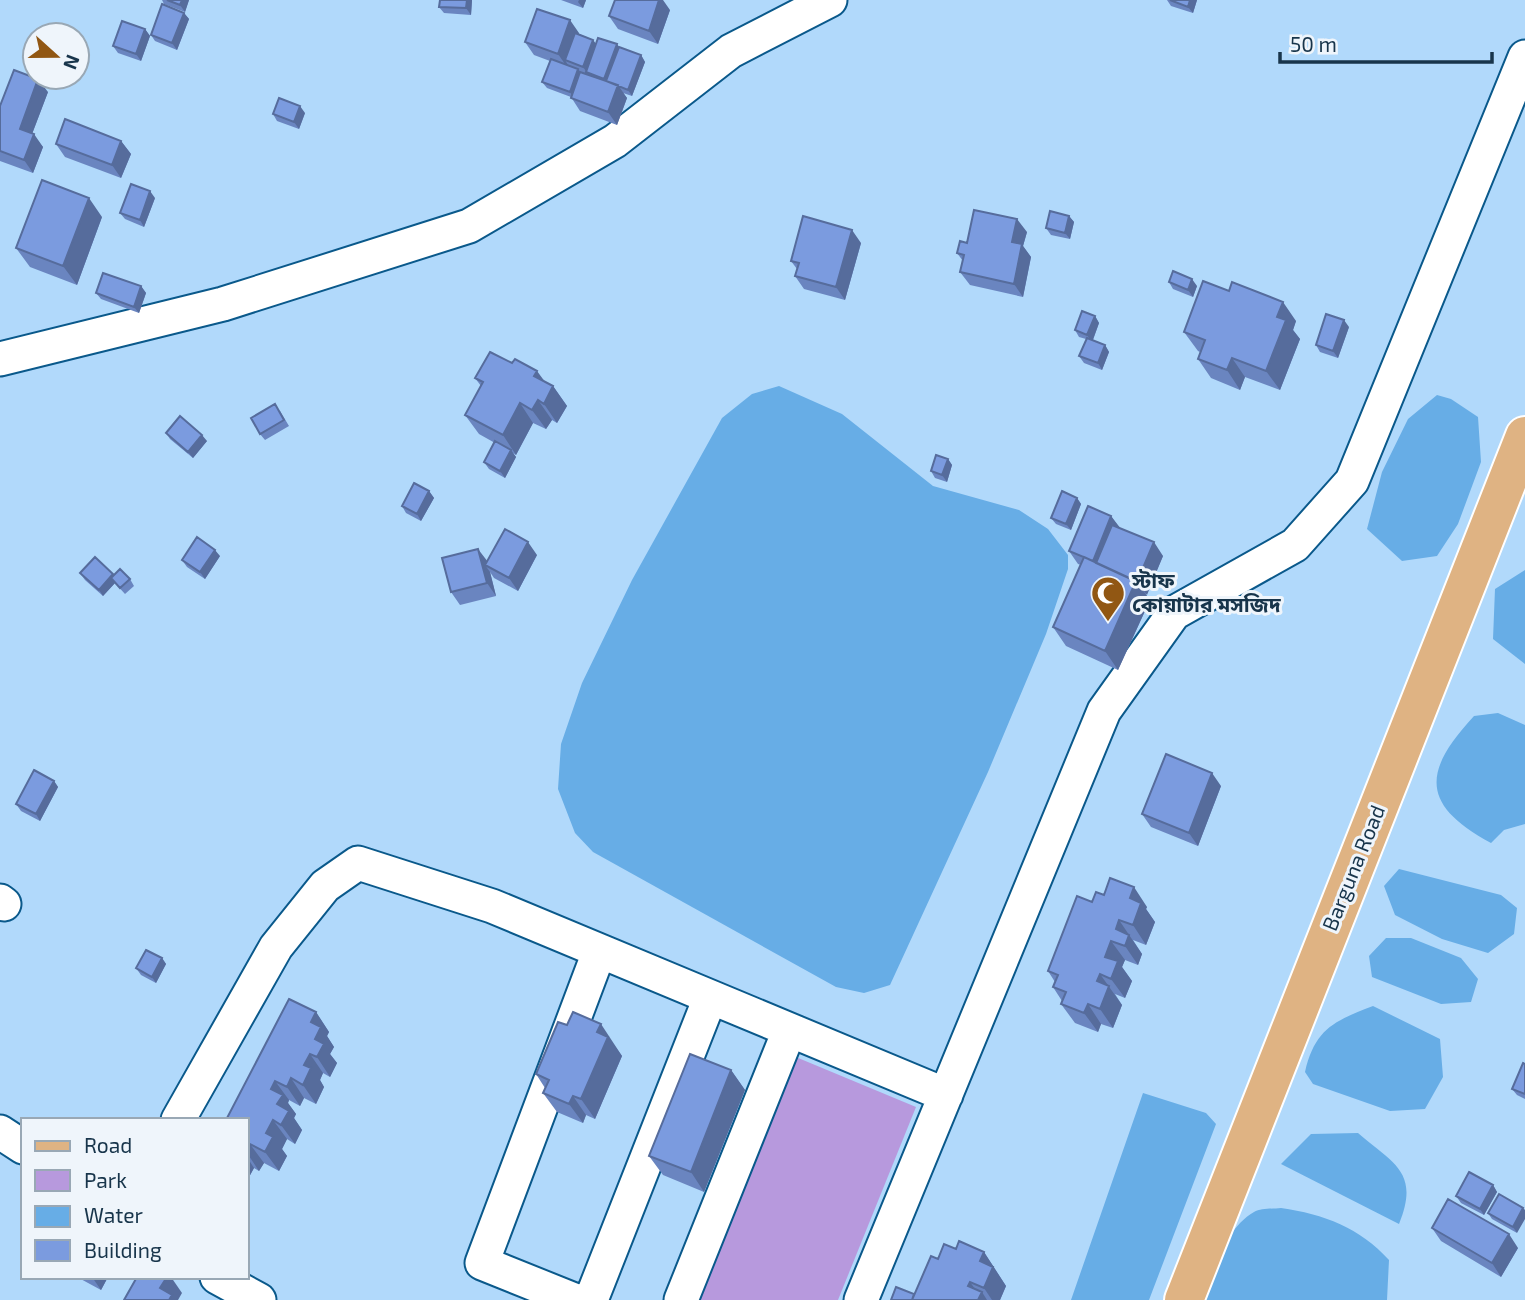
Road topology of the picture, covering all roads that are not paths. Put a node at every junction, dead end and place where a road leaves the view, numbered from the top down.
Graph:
1 (830, 0) edge
2 (1525, 57) edge
3 (0, 359) edge
4 (1525, 436) edge
5 (599, 952) junction
6 (710, 998) junction
7 (789, 1031) junction
8 (946, 1095) junction
9 (179, 1118) edge
10 (0, 1132) edge
11 (21, 1146) edge
12 (221, 1279) edge
13 (259, 1300) edge
14 (574, 1300) edge
15 (591, 1300) edge
16 (681, 1300) edge
17 (861, 1300) edge
18 (1184, 1300) edge

1 - 3 street
2 - 8 street
4 - 18 main road, Barguna Road
5 - 6 street
5 - 9 street
5 - 14 street
6 - 7 street
6 - 15 street
7 - 8 street
7 - 16 street
8 - 17 street
10 - 11 street
12 - 13 street

